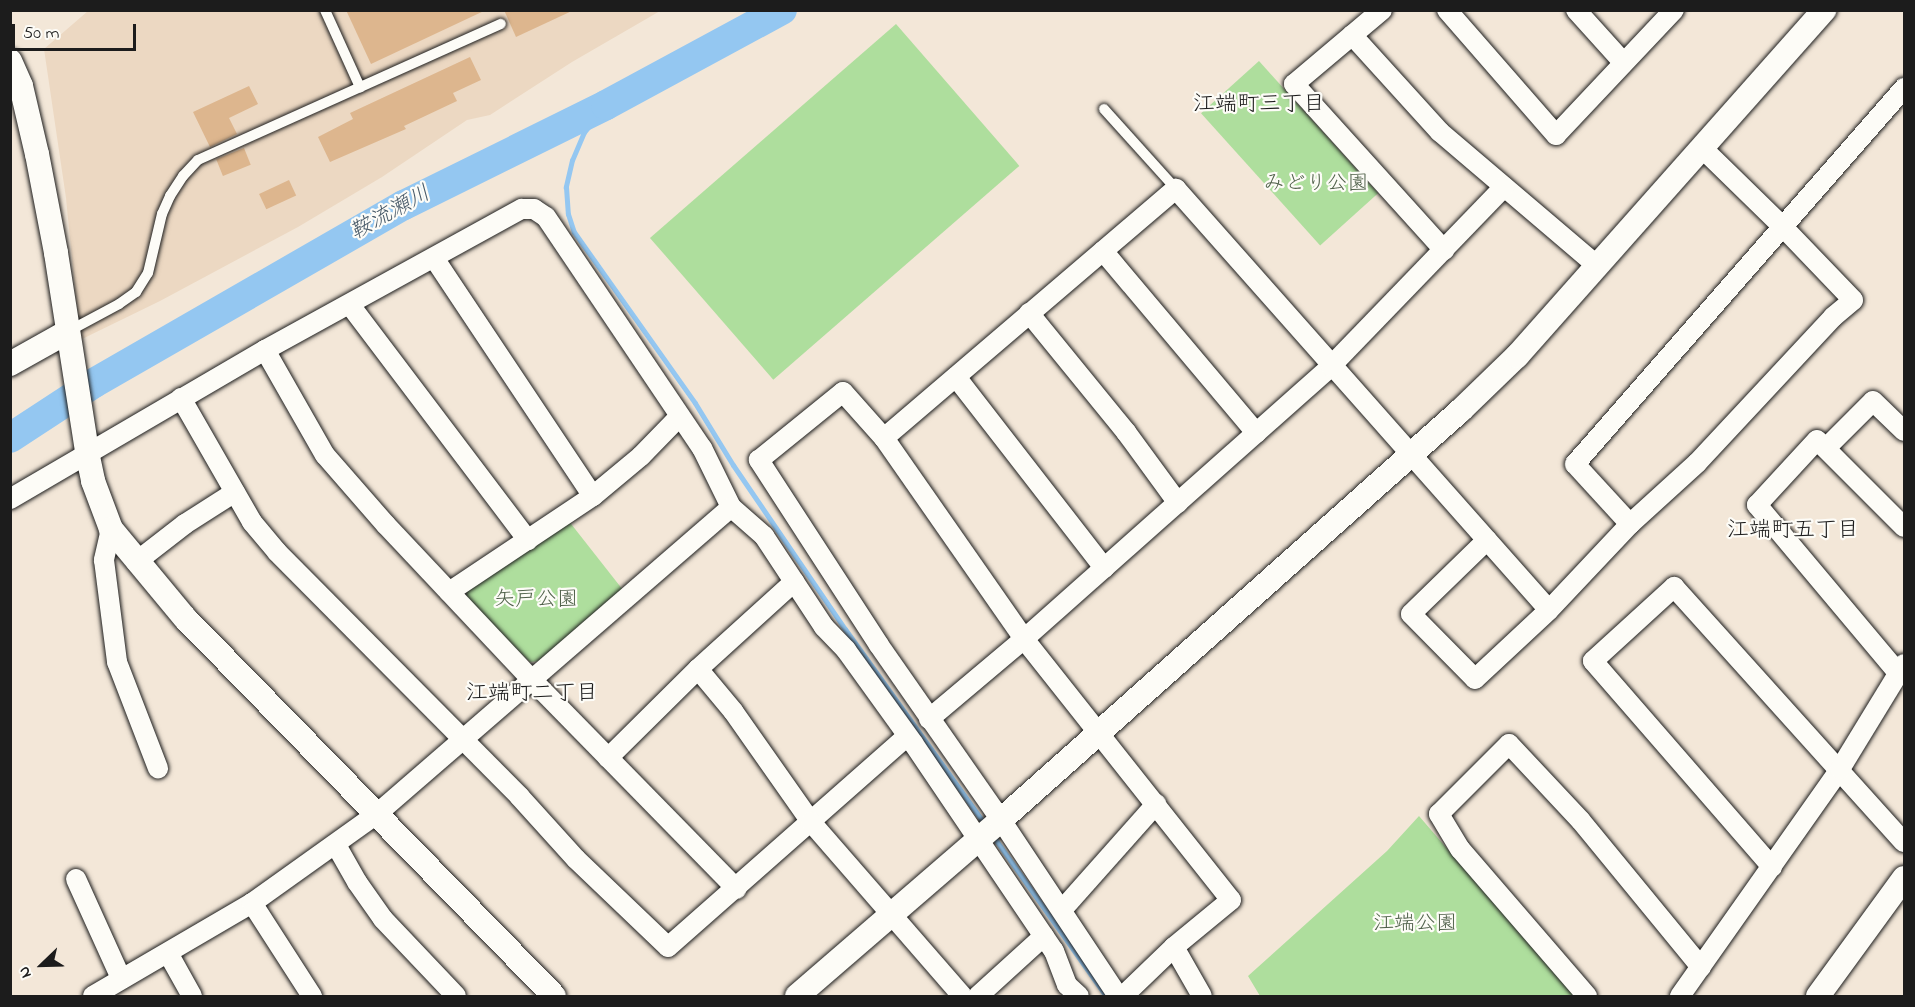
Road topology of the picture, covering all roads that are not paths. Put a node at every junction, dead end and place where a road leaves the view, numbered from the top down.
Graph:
1 (325, 10) edge
2 (1382, 10) edge
3 (1447, 10) edge
4 (1576, 10) edge
5 (1674, 10) edge
6 (1818, 13) edge
7 (501, 24) dead end
8 (1352, 35) junction
9 (10, 61) edge
10 (1623, 62) junction
11 (360, 87) junction
12 (1905, 88) edge
13 (1104, 109) dead end
14 (1703, 149) junction
15 (1504, 187) junction
16 (1176, 189) junction
17 (1784, 227) junction
18 (1444, 250) junction
19 (1102, 251) junction
20 (434, 258) junction
21 (1596, 265) junction
22 (350, 305) junction
23 (1029, 313) junction
24 (68, 342) junction
25 (265, 350) junction
26 (10, 364) edge
27 (1331, 366) junction
28 (956, 377) junction
29 (181, 398) junction
30 (679, 417) junction
31 (1905, 430) edge
32 (1256, 434) junction
33 (884, 438) junction
34 (87, 447) junction
35 (1826, 448) junction
36 (1413, 454) junction
37 (235, 492) junction
38 (593, 496) junction
39 (10, 499) edge
40 (1178, 503) junction
41 (731, 507) junction
42 (1630, 524) junction
43 (1905, 527) edge
44 (111, 529) junction
45 (528, 540) junction
46 (1487, 540) junction
47 (136, 562) junction
48 (1104, 568) junction
49 (794, 582) junction
50 (449, 592) junction
51 (1549, 610) junction
52 (1024, 639) junction
53 (698, 669) junction
54 (1902, 669) edge
55 (532, 681) junction
56 (929, 719) junction
57 (1099, 731) junction
58 (907, 736) junction
59 (464, 740) junction
60 (608, 758) junction
61 (158, 768) dead end
62 (1840, 769) junction
63 (1156, 804) junction
64 (378, 813) junction
65 (811, 822) junction
66 (989, 830) junction
67 (1905, 842) edge
68 (336, 845) junction
69 (1772, 867) junction
70 (1905, 878) edge
71 (76, 879) dead end
72 (737, 889) junction
73 (252, 903) junction
74 (1062, 910) junction
75 (892, 915) junction
76 (1044, 936) junction
77 (1174, 947) junction
78 (168, 953) junction
79 (1701, 967) junction
80 (121, 978) junction
81 (444, 992) edge
82 (93, 996) edge
83 (192, 996) edge
84 (312, 996) edge
85 (554, 996) edge
86 (797, 996) edge
87 (962, 996) edge
88 (978, 996) edge
89 (1079, 996) edge
90 (1118, 996) edge
91 (1123, 996) edge
92 (1202, 996) edge
93 (1587, 996) edge
94 (1680, 996) edge
95 (1818, 996) edge

1 - 11 lane
2 - 8 street
3 - 10 street
4 - 10 street
5 - 10 street
6 - 14 street
7 - 11 lane
8 - 15 street
8 - 18 street
9 - 24 street
11 - 24 lane
12 - 17 street
13 - 16 lane
14 - 17 street
14 - 21 street
15 - 18 street
15 - 21 street
16 - 19 street
16 - 27 street
17 - 42 street
17 - 42 street
18 - 27 street
19 - 23 street
19 - 32 street
20 - 22 street
20 - 30 street
20 - 38 street
21 - 36 street
22 - 25 street
22 - 45 street
23 - 28 street
23 - 40 street
24 - 26 street
24 - 34 street
25 - 29 street
25 - 50 street
27 - 32 street
27 - 36 street
28 - 33 street
28 - 48 street
29 - 34 street
29 - 37 street
30 - 38 street
30 - 41 street
31 - 35 street
32 - 40 street
33 - 52 street
33 - 56 street
34 - 39 street
34 - 44 street
35 - 43 street
35 - 54 street
36 - 46 street
36 - 57 street
37 - 47 street
37 - 59 street
38 - 45 street
40 - 48 street
41 - 49 street
41 - 55 street
42 - 51 street
44 - 47 street
44 - 61 street
45 - 50 street
46 - 51 street
46 - 51 street
47 - 64 street
48 - 52 street
49 - 53 street
49 - 58 street
50 - 55 street
52 - 56 street
52 - 57 street
53 - 60 street
53 - 65 street
54 - 62 street
55 - 59 street
55 - 60 street
56 - 66 street
57 - 63 street
57 - 66 street
58 - 65 street
58 - 66 street
59 - 64 street
59 - 72 street
60 - 72 street
62 - 67 street
62 - 69 street
62 - 69 street
63 - 74 street
63 - 77 street
64 - 68 street
64 - 85 street
65 - 72 street
65 - 75 street
66 - 74 street
66 - 75 street
66 - 76 street
68 - 73 street
68 - 81 street
69 - 79 street
70 - 95 street
71 - 80 street
73 - 78 street
73 - 84 street
74 - 90 street
75 - 86 street
75 - 87 street
76 - 88 street
76 - 89 street
77 - 91 street
77 - 92 street
78 - 80 street
78 - 83 street
79 - 93 street
79 - 94 street
80 - 82 street

